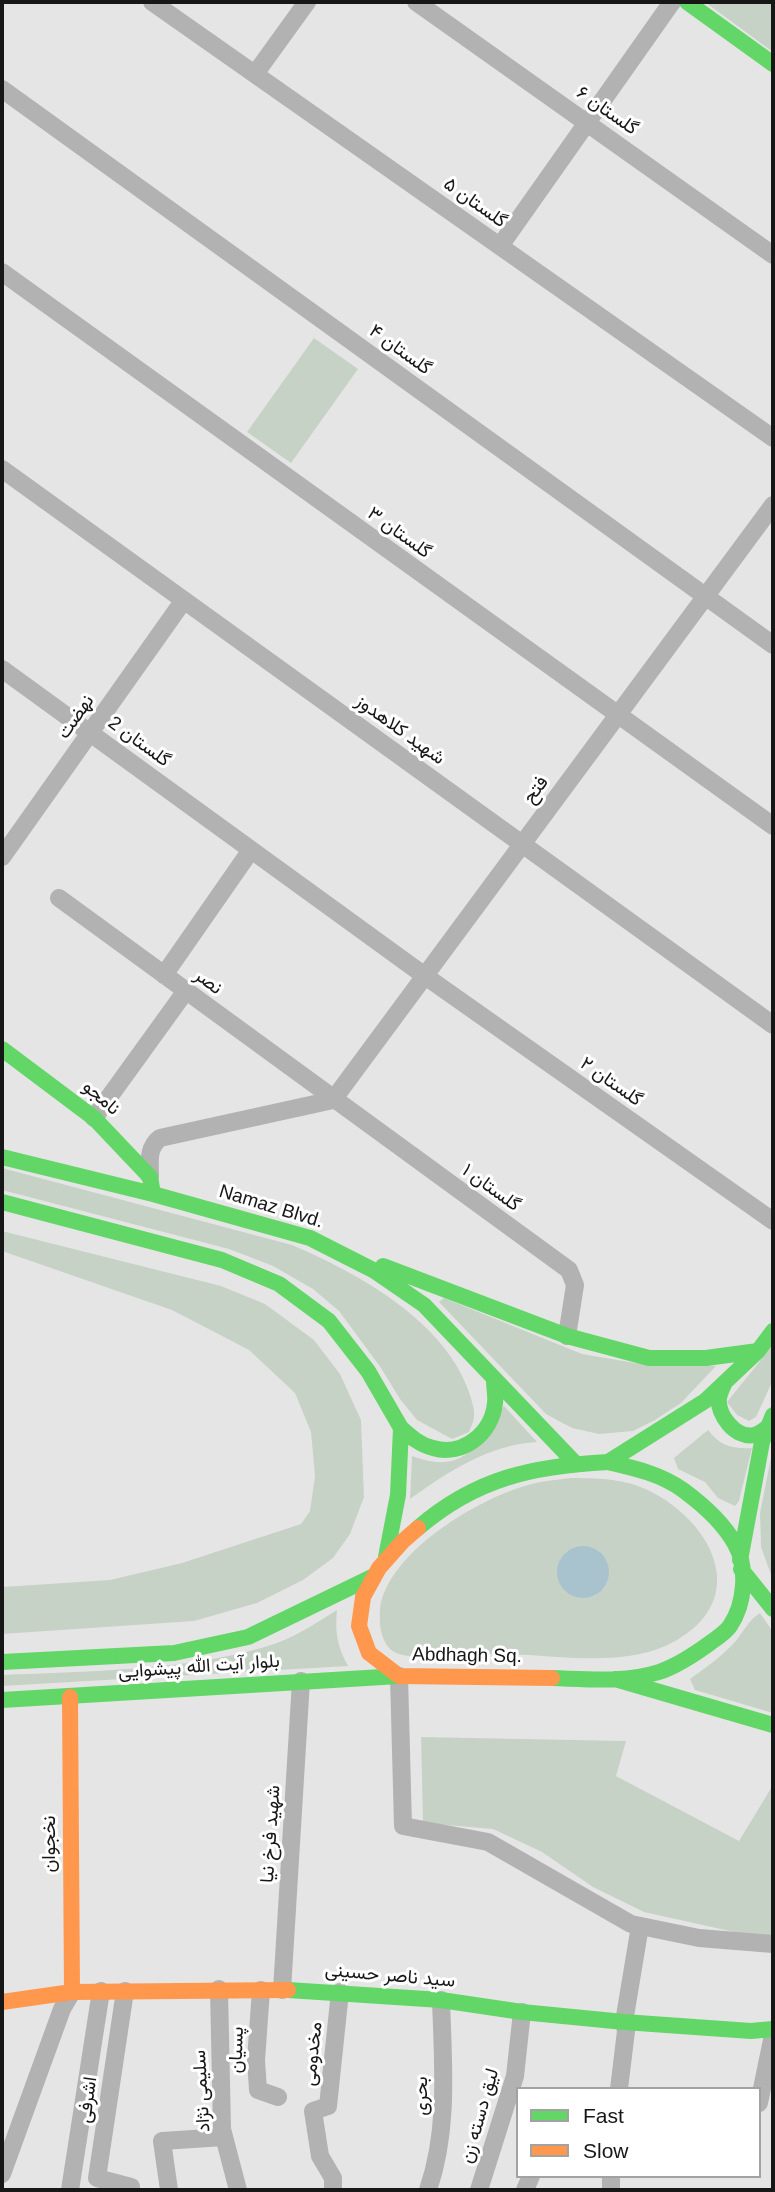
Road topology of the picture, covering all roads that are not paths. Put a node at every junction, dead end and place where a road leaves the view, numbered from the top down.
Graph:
1 (152, 2) edge
2 (307, 2) edge
3 (416, 2) edge
4 (672, 2) edge
5 (687, 2) edge
6 (773, 64) edge
7 (255, 74) junction
8 (2, 89) edge
9 (587, 123) junction
10 (500, 246) junction
11 (773, 255) edge
12 (2, 272) edge
13 (773, 438) edge
14 (2, 469) edge
15 (773, 505) edge
16 (705, 596) junction
17 (184, 600) junction
18 (773, 645) edge
19 (2, 669) edge
20 (617, 716) junction
21 (91, 733) junction
22 (773, 826) edge
23 (522, 844) junction
24 (251, 850) junction
25 (2, 857) edge
26 (59, 898) dead end
27 (164, 975) junction
28 (425, 976) junction
29 (185, 992) junction
30 (773, 1025) edge
31 (2, 1049) edge
32 (333, 1100) junction
33 (94, 1118) junction
34 (2, 1157) edge
35 (151, 1186) junction
36 (2, 1202) edge
37 (773, 1221) edge
38 (310, 1238) junction
39 (773, 1331) edge
40 (567, 1336) junction
41 (758, 1352) junction
42 (494, 1381) junction
43 (725, 1382) junction
44 (771, 1421) edge
45 (401, 1428) junction
46 (608, 1462) junction
47 (576, 1464) junction
48 (386, 1557) junction
49 (741, 1565) junction
50 (372, 1577) junction
51 (773, 1609) edge
52 (2, 1662) edge
53 (399, 1676) junction
54 (615, 1679) junction
55 (301, 1681) junction
56 (70, 1697) junction
57 (2, 1700) edge
58 (773, 1725) edge
59 (640, 1926) junction
60 (773, 1944) edge
61 (219, 1989) junction
62 (261, 1990) junction
63 (282, 1990) junction
64 (101, 1991) junction
65 (125, 1991) junction
66 (72, 1992) junction
67 (340, 1992) junction
68 (441, 2000) junction
69 (2, 2002) edge
70 (522, 2012) junction
71 (624, 2022) junction
72 (773, 2029) edge
73 (773, 2035) edge
74 (620, 2087) edge
75 (761, 2094) edge
76 (278, 2097) dead end
77 (224, 2137) junction
78 (2, 2174) edge
79 (70, 2190) edge
80 (131, 2190) edge
81 (169, 2190) edge
82 (237, 2190) edge
83 (333, 2190) edge
84 (428, 2190) edge
85 (480, 2190) edge

1 - 7 street, گلستان ۵
2 - 7 street
3 - 9 street, گلستان ۶
4 - 9 street
5 - 6 main road
7 - 10 street, گلستان ۵
8 - 16 street, گلستان ۴
9 - 10 street
9 - 11 street, گلستان ۶
10 - 13 street, گلستان ۵
12 - 20 street, گلستان ۳
14 - 17 street, شهید کلاهدوز
15 - 16 street, فتح
16 - 18 street, گلستان ۴
16 - 20 street, فتح
17 - 21 street, نهضت
17 - 23 street, شهید کلاهدوز
19 - 21 street, گلستان 2
20 - 22 street, گلستان ۳
20 - 23 street, فتح
21 - 24 street, گلستان 2
21 - 25 street, نهضت
23 - 28 street, فتح
23 - 30 street, شهید کلاهدوز
24 - 27 street
24 - 28 street, گلستان 2
26 - 27 street, نصر
27 - 29 street, نصر
28 - 32 street, فتح
28 - 37 street, گلستان ۲
29 - 32 street, نصر
29 - 33 street
31 - 33 main road, نامجو
32 - 35 street
32 - 40 street, گلستان ۱
33 - 35 main road, نامجو
34 - 35 main road, Namaz Blvd.
35 - 38 main road, Namaz Blvd.
36 - 45 main road
38 - 40 main road
38 - 42 main road, Namaz Blvd.
39 - 41 main road
40 - 41 main road
41 - 43 main road
42 - 45 main road
42 - 47 main road, Namaz Blvd.
43 - 44 main road
43 - 46 main road
44 - 49 main road
45 - 48 main road
46 - 47 main road, Abdhagh Sq.
46 - 49 main road, Abdhagh Sq.
47 - 48 main road, Abdhagh Sq.
48 - 50 main road, Abdhagh Sq.
49 - 51 main road
49 - 54 main road, Abdhagh Sq.
50 - 52 main road, بلوار آیت الله پیشوایی
50 - 53 main road, Abdhagh Sq.
53 - 54 main road, Abdhagh Sq.
53 - 55 main road, بلوار آیت الله پیشوایی
53 - 59 street
54 - 58 main road
55 - 56 main road, بلوار آیت الله پیشوایی
55 - 63 street, شهید فرخ نیا
56 - 57 main road, بلوار آیت الله پیشوایی
56 - 66 main road, نخجوان
59 - 60 street
59 - 71 street
61 - 62 main road, سید ناصر حسینی
61 - 65 main road, سید ناصر حسینی
61 - 77 street, سلیمی نژاد
62 - 63 main road, سید ناصر حسینی
62 - 76 street, پسیان
63 - 67 main road, سید ناصر حسینی
64 - 65 main road, سید ناصر حسینی
64 - 66 main road, سید ناصر حسینی
64 - 79 street
65 - 80 street, اشرفی
66 - 69 main road, سید ناصر حسینی
66 - 78 street
67 - 68 main road, سید ناصر حسینی
67 - 83 street, مخدومی
68 - 70 main road, سید ناصر حسینی
68 - 84 street, بحری
70 - 71 main road, سید ناصر حسینی
70 - 85 street, لیق دسته زن
71 - 72 main road, سید ناصر حسینی
71 - 74 street
73 - 75 street
77 - 81 street
77 - 82 street, سلیمی نژاد

